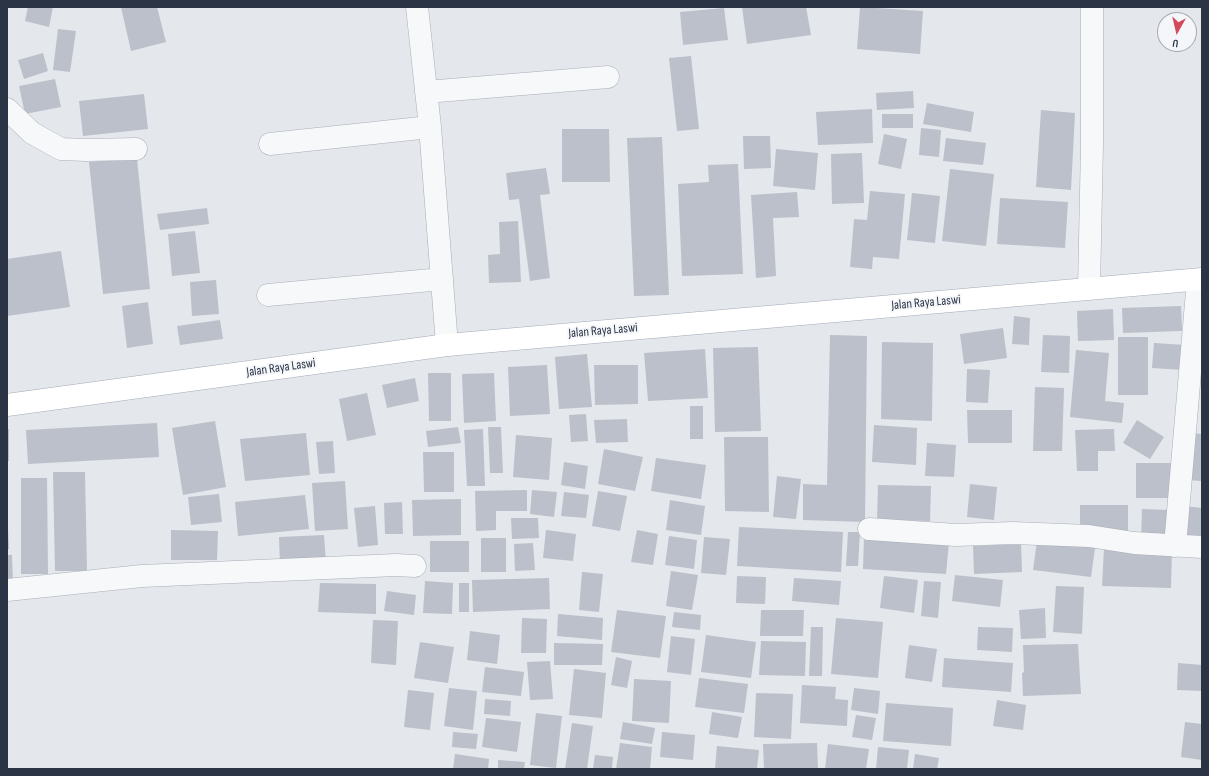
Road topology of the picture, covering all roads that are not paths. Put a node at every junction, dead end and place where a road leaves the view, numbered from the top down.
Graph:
1 (417, 7) edge
2 (1092, 7) edge
3 (608, 77) dead end
4 (426, 92) junction
5 (7, 108) edge
6 (430, 127) junction
7 (270, 144) dead end
8 (136, 149) dead end
9 (442, 279) junction
10 (1200, 279) edge
11 (1088, 288) junction
12 (268, 295) dead end
13 (447, 345) junction
14 (7, 405) edge
15 (869, 529) dead end
16 (1175, 546) junction
17 (1202, 546) edge
18 (415, 566) dead end
19 (7, 590) edge

1 - 4 street
2 - 11 street
3 - 4 street
4 - 6 street
5 - 8 street
6 - 7 street
6 - 9 street
9 - 12 street
9 - 13 street
10 - 11 main road, Jalan Raya Laswi
10 - 16 street
11 - 13 main road, Jalan Raya Laswi
13 - 14 main road, Jalan Raya Laswi
15 - 16 street
16 - 17 street
18 - 19 street

